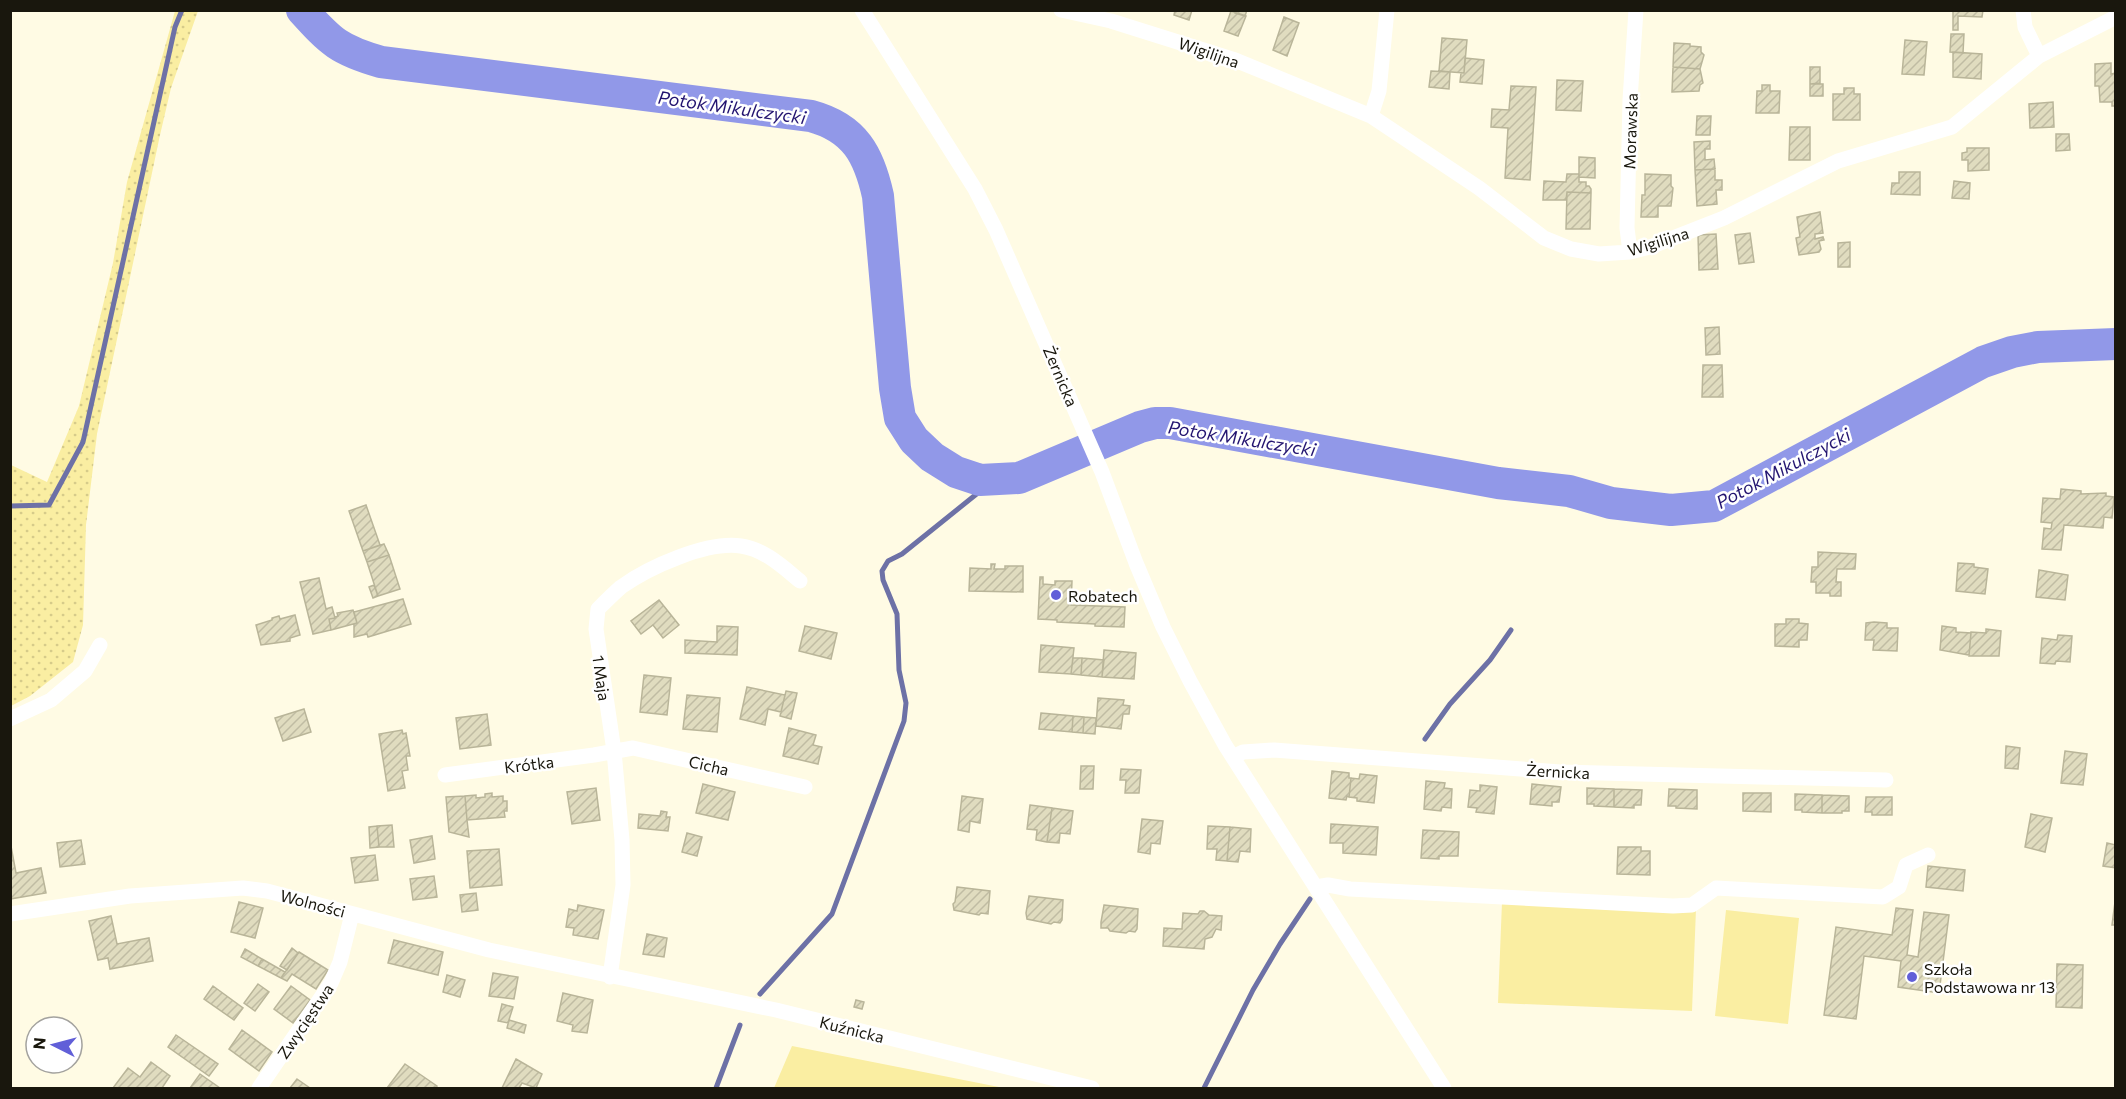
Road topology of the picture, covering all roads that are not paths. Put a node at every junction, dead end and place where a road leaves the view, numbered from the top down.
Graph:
1 (862, 10) edge
2 (1061, 10) edge
3 (1387, 10) edge
4 (1636, 10) edge
5 (2022, 10) edge
6 (2115, 17) edge
7 (2039, 56) junction
8 (1371, 116) junction
9 (1630, 252) junction
10 (800, 581) dead end
11 (100, 645) dead end
12 (10, 719) edge
13 (614, 751) junction
14 (1233, 757) junction
15 (445, 775) dead end
16 (1886, 780) dead end
17 (805, 787) dead end
18 (1928, 855) dead end
19 (1316, 887) junction
20 (10, 914) edge
21 (352, 914) junction
22 (610, 977) junction
23 (259, 1089) edge
24 (1092, 1089) edge
25 (1444, 1089) edge

1 - 14 street, Żernicka
2 - 8 street, Wigilijna
3 - 8 street
4 - 9 street, Morawska
5 - 7 street
6 - 7 street, Wigilijna
7 - 9 street, Wigilijna
8 - 9 street, Wigilijna
10 - 13 street, 1 Maja
11 - 12 street
13 - 15 street, Krótka
13 - 17 street, Cicha
13 - 22 street, 1 Maja
14 - 16 street, Żernicka
14 - 19 street, Żernicka
18 - 19 street
19 - 25 street, Żernicka
20 - 21 street, Wolności
21 - 22 street, Wolności
21 - 23 street, Zwycięstwa
22 - 24 street, Kuźnicka

